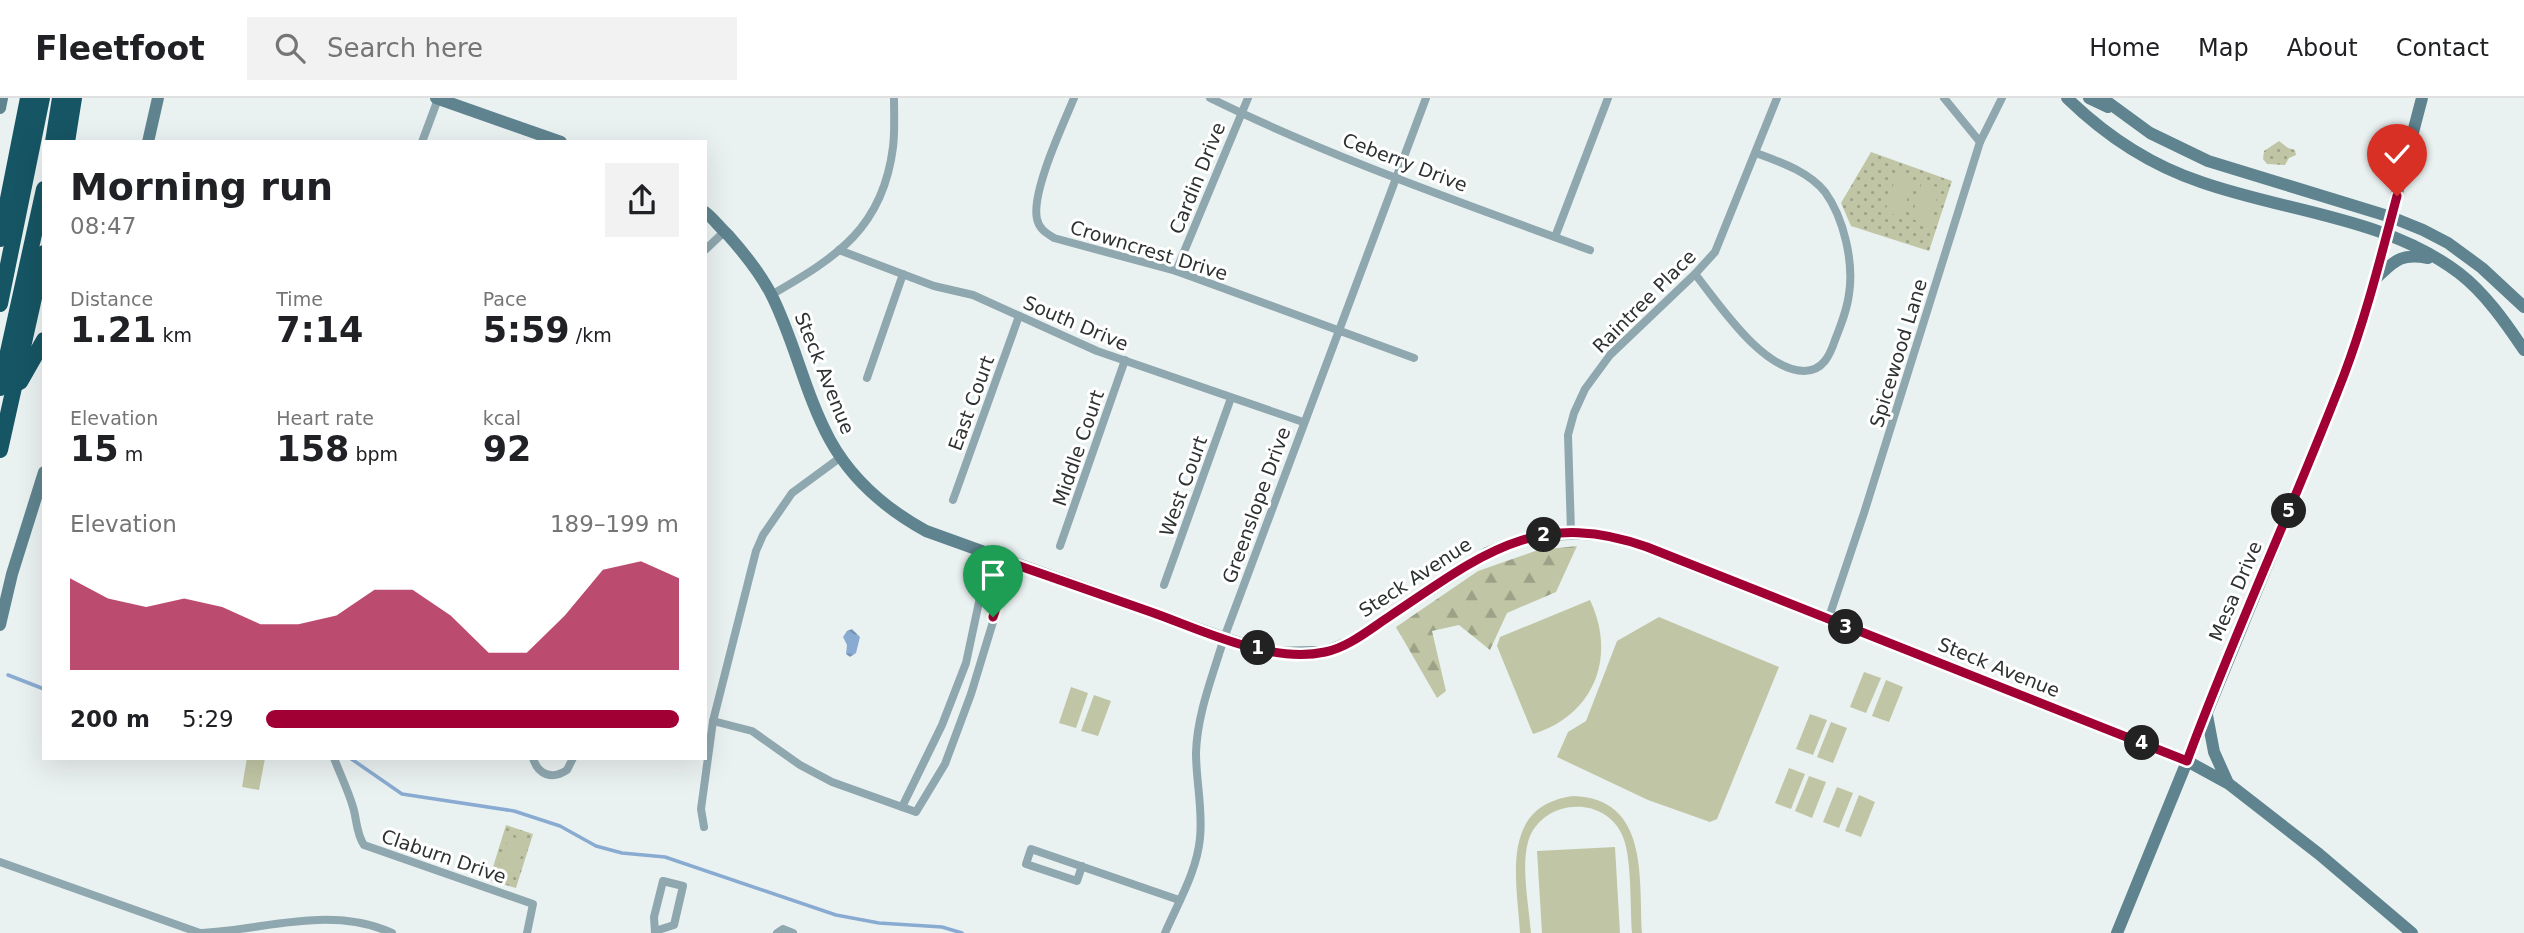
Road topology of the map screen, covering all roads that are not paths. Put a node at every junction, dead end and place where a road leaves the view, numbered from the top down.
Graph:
1 (2, 98) edge
2 (28, 98) edge
3 (42, 98) edge
4 (60, 98) edge
5 (74, 98) edge
6 (158, 98) edge
7 (437, 98) edge
8 (894, 98) edge
9 (1074, 98) edge
10 (1210, 98) edge
11 (1248, 98) edge
12 (1426, 98) edge
13 (1608, 98) edge
14 (1777, 98) edge
15 (1944, 98) edge
16 (2002, 98) edge
17 (2067, 98) edge
18 (2089, 98) edge
19 (2102, 98) edge
20 (2422, 98) edge
21 (0, 108) edge
22 (1241, 113) junction
23 (2121, 113) junction
24 (53, 140) edge
25 (66, 140) edge
26 (148, 140) edge
27 (423, 140) edge
28 (555, 140) edge
29 (1980, 142) junction
30 (1756, 153) junction
31 (1396, 177) junction
32 (42, 200) edge
33 (707, 214) edge
34 (2391, 217) junction
35 (724, 232) junction
36 (2386, 235) junction
37 (1555, 237) junction
38 (0, 239) edge
39 (707, 248) edge
40 (839, 250) junction
41 (1590, 250) dead end
42 (42, 260) edge
43 (2440, 260) junction
44 (1176, 271) junction
45 (903, 274) junction
46 (1695, 274) junction
47 (2374, 280) junction
48 (771, 295) junction
49 (0, 304) edge
50 (2524, 307) edge
51 (1018, 316) junction
52 (1340, 330) junction
53 (42, 343) edge
54 (2524, 350) edge
55 (1414, 358) dead end
56 (1125, 360) junction
57 (867, 378) dead end
58 (6, 392) edge
59 (1231, 398) junction
60 (1303, 422) junction
61 (0, 450) edge
62 (841, 457) junction
63 (42, 478) edge
64 (953, 500) dead end
65 (1571, 532) junction
66 (1060, 546) dead end
67 (993, 556) junction
68 (1011, 563) junction
69 (1164, 584) dead end
70 (1828, 620) junction
71 (0, 625) edge
72 (1224, 638) junction
73 (2206, 711) junction
74 (713, 720) junction
75 (335, 760) edge
76 (534, 760) edge
77 (572, 760) edge
78 (2187, 761) junction
79 (2229, 784) junction
80 (902, 807) junction
81 (704, 827) dead end
82 (0, 862) edge
83 (1082, 866) junction
84 (1179, 900) junction
85 (655, 932) edge
86 (200, 933) edge
87 (392, 933) edge
88 (527, 933) edge
89 (777, 933) edge
90 (793, 933) edge
91 (1165, 933) edge
92 (2117, 933) edge
93 (2412, 933) edge

1 - 21 street
2 - 38 highway
3 - 49 highway
4 - 24 highway
5 - 25 highway
6 - 26 street
7 - 27 street
7 - 28 street
8 - 40 street
9 - 44 street, Crowncrest Drive
10 - 22 street, Ceberry Drive
11 - 22 street, Cardin Drive
12 - 31 street, Greenslope Drive
13 - 37 street
14 - 30 street, Raintree Place
15 - 29 street
16 - 29 street, Spicewood Lane
17 - 36 street
18 - 23 street
19 - 23 street
20 - 34 street, Mesa Drive
22 - 31 street, Ceberry Drive
22 - 44 street, Cardin Drive
23 - 34 street
29 - 70 street, Spicewood Lane
30 - 46 street, Raintree Place
30 - 46 street
31 - 37 street, Ceberry Drive
31 - 52 street, Greenslope Drive
32 - 58 highway
33 - 35 street, Steck Avenue
34 - 36 street, Mesa Drive
34 - 50 street
35 - 39 street
35 - 48 street, Steck Avenue
36 - 43 street
36 - 47 street, Mesa Drive
37 - 41 street, Ceberry Drive
40 - 45 street, South Drive
40 - 48 street
42 - 58 highway
43 - 47 street
43 - 54 street
44 - 52 street, Crowncrest Drive
45 - 51 street, South Drive
45 - 57 street
46 - 65 street, Raintree Place
47 - 73 street, Mesa Drive
48 - 62 street, Steck Avenue
51 - 56 street, South Drive
51 - 64 street, East Court
52 - 55 street, Crowncrest Drive
52 - 60 street, Greenslope Drive
53 - 58 highway
56 - 59 street, South Drive
56 - 66 street, Middle Court
58 - 61 highway
59 - 60 street, South Drive
59 - 69 street, West Court
60 - 72 street, Greenslope Drive
62 - 67 street, Steck Avenue
62 - 74 street
63 - 71 street
65 - 70 street, Steck Avenue
65 - 72 street, Steck Avenue
67 - 68 street, Steck Avenue
67 - 80 street
68 - 72 street, Steck Avenue
68 - 80 street
70 - 78 street, Steck Avenue
72 - 84 street, Greenslope Drive
73 - 78 street, Mesa Drive
73 - 79 street
74 - 80 street
74 - 81 street
75 - 88 street, Claburn Drive
76 - 77 street
78 - 79 street, Steck Avenue
78 - 92 street, Mesa Drive
79 - 93 street, Steck Avenue
82 - 86 street
83 - 83 street
83 - 84 street
84 - 91 street, Greenslope Drive
85 - 85 street
86 - 87 street
89 - 90 street

